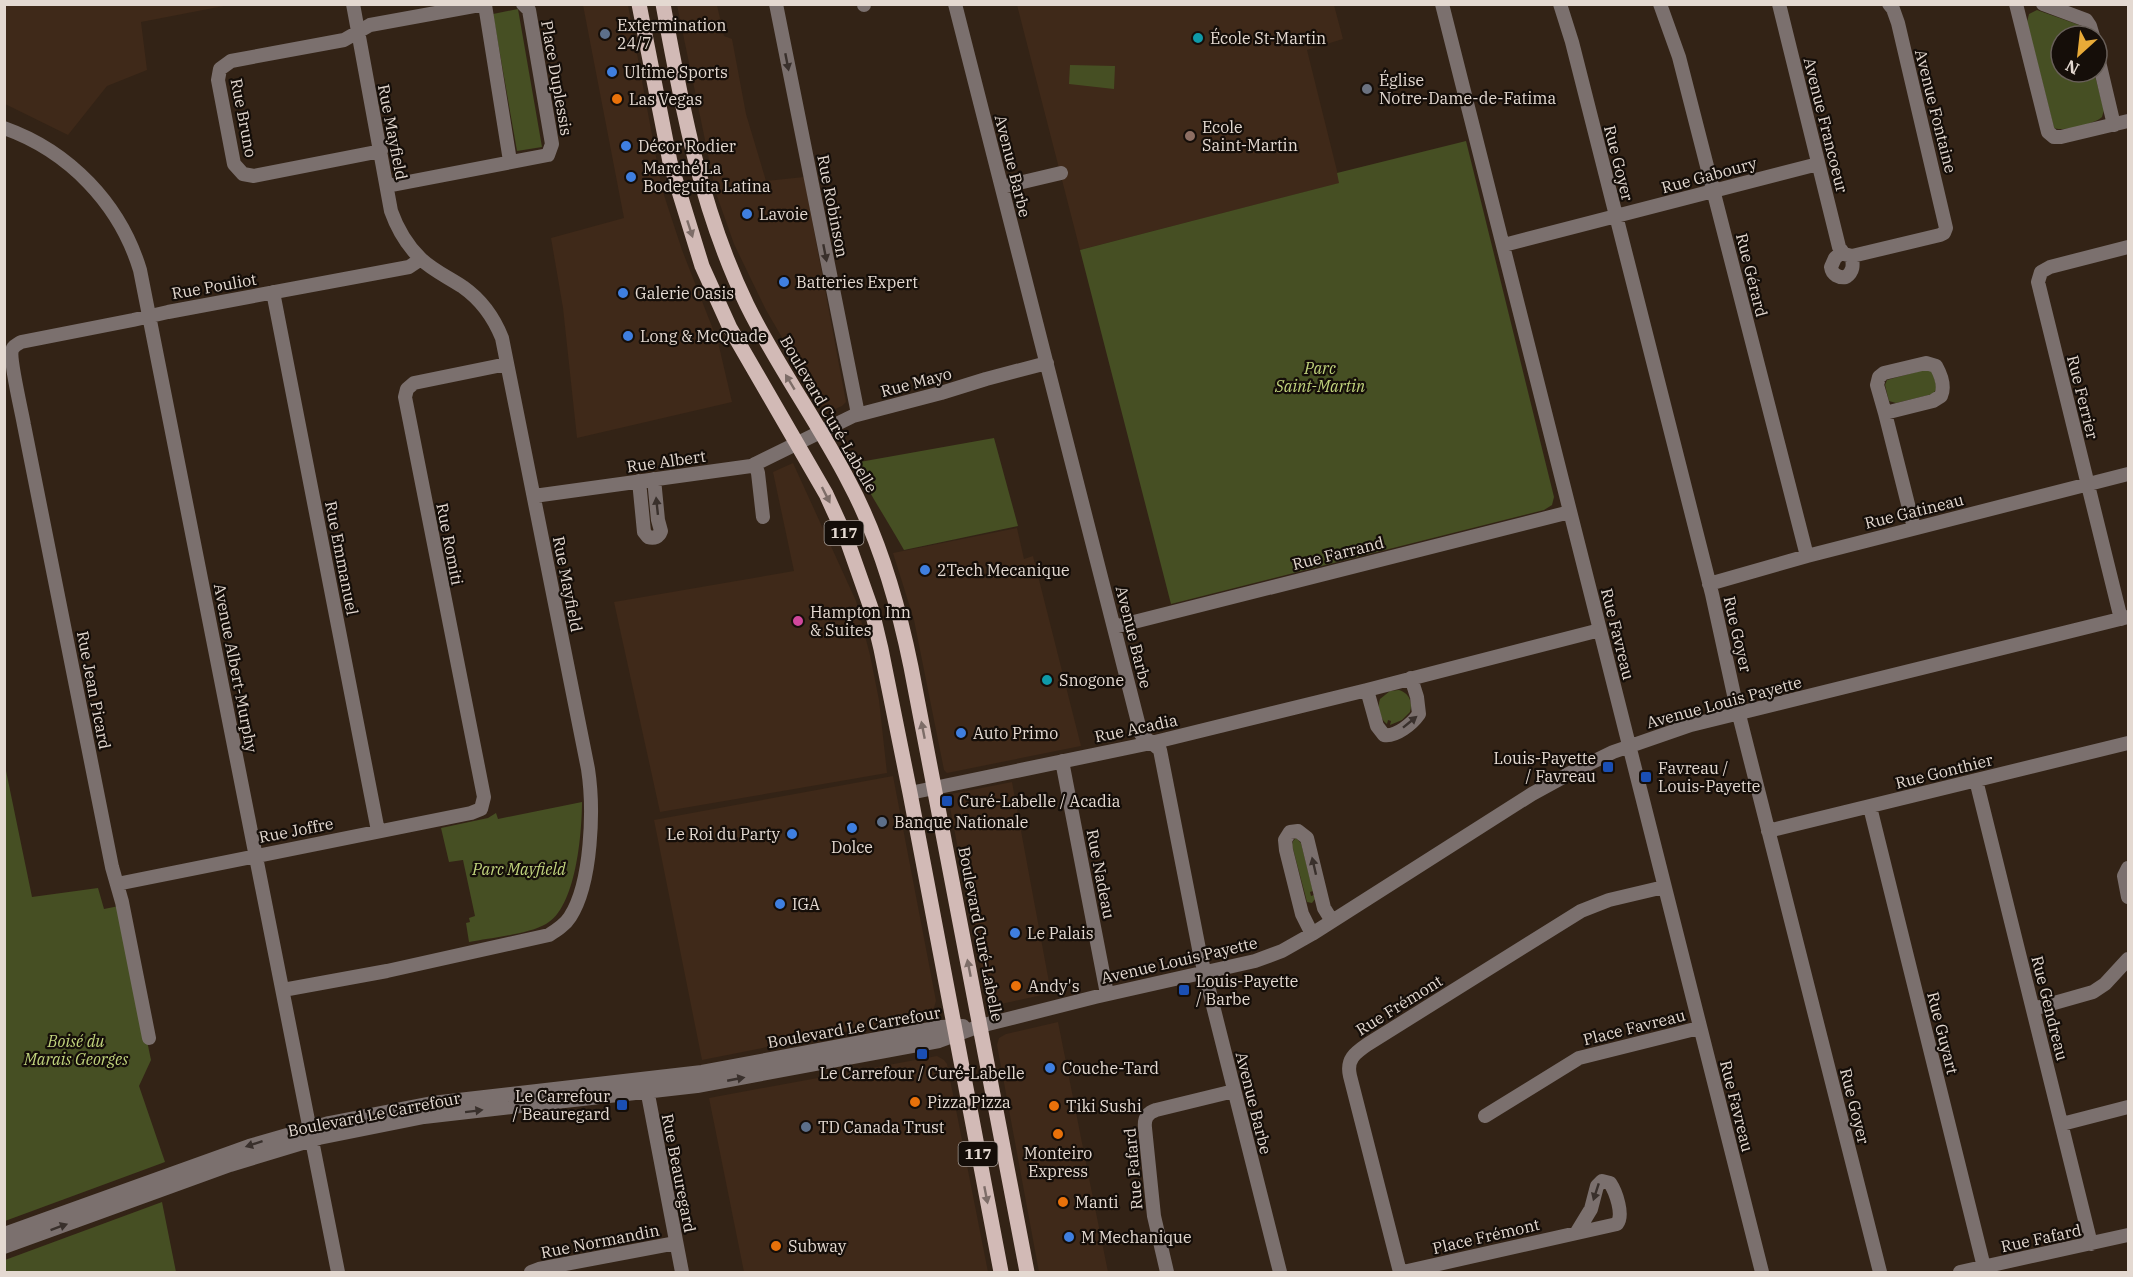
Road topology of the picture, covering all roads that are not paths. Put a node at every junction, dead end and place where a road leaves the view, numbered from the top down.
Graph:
1 (353, 4) edge
2 (485, 4) edge
3 (523, 4) edge
4 (639, 4) edge
5 (663, 4) edge
6 (776, 4) edge
7 (955, 4) edge
8 (1442, 4) edge
9 (1560, 4) edge
10 (1660, 4) edge
11 (1779, 4) edge
12 (1889, 4) edge
13 (2016, 4) edge
14 (2043, 4) edge
15 (2089, 24) edge
16 (357, 32) junction
17 (2104, 84) edge
18 (2128, 121) edge
19 (2114, 125) junction
20 (4, 128) edge
21 (381, 151) junction
22 (510, 161) junction
23 (1818, 164) junction
24 (1061, 173) dead end
25 (387, 186) junction
26 (1002, 187) junction
27 (1713, 190) junction
28 (1615, 216) junction
29 (1504, 245) junction
30 (2128, 247) edge
31 (1847, 254) joint
32 (421, 259) junction
33 (273, 292) junction
34 (151, 316) junction
35 (13, 348) joint
36 (1047, 363) junction
37 (507, 364) junction
38 (1885, 413) junction
39 (858, 414) junction
40 (821, 432) junction
41 (798, 443) junction
42 (755, 464) junction
43 (2128, 474) edge
44 (654, 479) junction
45 (639, 481) junction
46 (2087, 484) junction
47 (534, 496) junction
48 (1570, 512) junction
49 (763, 517) dead end
50 (1914, 528) junction
51 (1807, 556) junction
52 (1709, 584) junction
53 (2125, 618) edge
54 (1114, 627) junction
55 (1600, 630) junction
56 (1412, 678) junction
57 (1367, 690) junction
58 (1740, 713) junction
59 (2128, 742) edge
60 (1151, 743) junction
61 (1629, 746) junction
62 (1062, 761) junction
63 (1976, 780) junction
64 (934, 787) junction
65 (910, 792) junction
66 (1870, 807) junction
67 (481, 809) joint
68 (378, 831) junction
69 (1768, 831) junction
70 (256, 855) junction
71 (2128, 868) edge
72 (117, 884) junction
73 (1664, 887) junction
74 (2128, 897) edge
75 (1332, 921) junction
76 (1312, 934) junction
77 (2128, 959) edge
78 (1205, 973) junction
79 (283, 990) junction
80 (1107, 994) junction
81 (2033, 1009) junction
82 (980, 1026) junction
83 (1700, 1028) junction
84 (955, 1030) junction
85 (149, 1038) dead end
86 (646, 1085) junction
87 (1234, 1091) junction
88 (2128, 1107) edge
89 (1485, 1116) dead end
90 (2062, 1124) junction
91 (312, 1133) junction
92 (1577, 1232) dead end
93 (4, 1234) edge
94 (2128, 1235) edge
95 (676, 1243) junction
96 (2091, 1244) junction
97 (4, 1247) edge
98 (1984, 1267) junction
99 (338, 1272) edge
100 (531, 1272) edge
101 (682, 1272) edge
102 (1001, 1272) edge
103 (1027, 1272) edge
104 (1167, 1272) edge
105 (1280, 1272) edge
106 (1402, 1272) edge
107 (1762, 1272) edge
108 (1880, 1272) edge
109 (1960, 1272) edge

1 - 16 street, Rue Mayfield
2 - 16 street
2 - 22 street
3 - 22 street, Place Duplessis
4 -> 41 main road, 117
40 -> 5 main road, Boulevard Curé-Labelle / 117
6 -> 39 street, Rue Robinson
7 - 26 street, Avenue Barbe
8 - 29 street, Rue Favreau
9 - 28 street, Rue Goyer
10 - 27 street, Rue Gérard
11 - 23 street, Avenue Francoeur
12 - 31 street, Avenue Fontaine
13 - 19 street
14 - 15 street
16 - 21 street, Rue Mayfield
16 - 21 street, Rue Bruno
17 - 19 street
18 - 19 street
20 - 34 street, Avenue Albert-Murphy
21 - 25 street, Rue Mayfield
22 - 25 street, Place Duplessis
23 - 27 street, Rue Gaboury
23 - 31 street, Avenue Francoeur
24 - 26 street
25 - 32 street, Rue Mayfield
26 - 36 street, Avenue Barbe
27 - 28 street, Rue Gaboury
27 - 51 street, Rue Gérard
28 - 29 street, Rue Gaboury
28 - 52 street, Rue Goyer
29 - 48 street, Rue Favreau
30 - 46 street, Rue Ferrier
32 - 33 street, Rue Pouliot
32 - 37 street, Rue Mayfield
33 - 34 street, Rue Pouliot
33 - 68 street, Rue Emmanuel
34 - 35 street, Rue Pouliot
34 - 70 street, Avenue Albert-Murphy
35 - 72 street, Rue Jean Picard
36 - 39 street, Rue Mayo
36 - 54 street, Avenue Barbe
37 - 47 street, Rue Mayfield
37 - 67 street, Rue Romiti
38 - 38 street
38 - 50 street
39 - 40 street, Rue Mayo
40 - 41 street, Rue Mayo
64 -> 40 main road, Boulevard Curé-Labelle / 117
41 - 42 street, Rue Albert
41 -> 65 main road, 117
42 - 44 street, Rue Albert
42 - 49 street
43 - 46 street, Rue Gatineau
44 - 45 street, Rue Albert
45 -> 44 street
45 - 47 street, Rue Albert
46 - 50 street, Rue Gatineau
46 - 53 street, Rue Ferrier
47 - 79 street, Rue Mayfield
48 - 54 street, Rue Farrand
48 - 55 street, Rue Favreau
50 - 51 street, Rue Gatineau
51 - 52 street, Rue Gatineau
52 - 58 street, Rue Goyer
53 - 58 street, Avenue Louis Payette
54 - 60 street, Avenue Barbe
55 - 56 street, Rue Acadia
55 - 61 street, Rue Favreau
56 - 57 street, Rue Acadia
57 -> 56 street
57 - 60 street, Rue Acadia
58 - 61 street, Avenue Louis Payette
58 - 69 street, Rue Goyer
59 - 63 street, Rue Gonthier
60 - 62 street, Rue Acadia
60 - 78 street, Avenue Barbe
61 - 73 street, Rue Favreau
61 - 75 street, Avenue Louis Payette
62 - 64 street, Rue Acadia
62 - 80 street, Rue Nadeau
63 - 66 street, Rue Gonthier
63 - 81 street, Rue Gendreau
64 - 65 street, Rue Acadia
82 -> 64 main road, Boulevard Curé-Labelle / 117
65 - 84 main road, 117
66 - 69 street, Rue Gonthier
66 - 98 street, Rue Guyart
67 - 68 street, Rue Joffre
68 - 70 street, Rue Joffre
69 - 108 street, Rue Goyer
70 - 72 street, Rue Joffre
70 - 79 street, Avenue Albert-Murphy
71 - 74 street
72 - 85 street, Rue Jean Picard
73 - 83 street, Rue Favreau
73 - 106 street, Rue Frémont
75 - 76 street, Avenue Louis Payette
75 -> 76 street
76 - 78 street, Avenue Louis Payette
77 - 81 street
78 - 80 street, Avenue Louis Payette
78 - 87 street, Avenue Barbe
79 - 91 street, Avenue Albert-Murphy
80 - 82 street, Avenue Louis Payette
81 - 90 street, Rue Gendreau
82 - 84 street, Boulevard Le Carrefour
82 - 103 main road, Boulevard Curé-Labelle / 117
83 - 89 street, Place Favreau
83 - 107 street, Rue Favreau
84 - 86 street, Boulevard Le Carrefour
84 -> 102 main road, 117
86 - 91 street, Boulevard Le Carrefour
86 - 95 street, Rue Beauregard
87 - 104 street, Rue Fafard
87 - 105 street, Avenue Barbe
88 - 90 street
90 - 96 street, Rue Gendreau
91 -> 93 street, Boulevard Le Carrefour
97 -> 91 street, Boulevard Le Carrefour
91 - 99 street, Avenue Albert-Murphy
92 - 106 street, Place Frémont
94 - 96 street, Rue Fafard
95 - 100 street, Rue Normandin
95 - 101 street, Rue Beauregard
96 - 98 street, Rue Fafard
98 - 109 street, Rue Fafard

